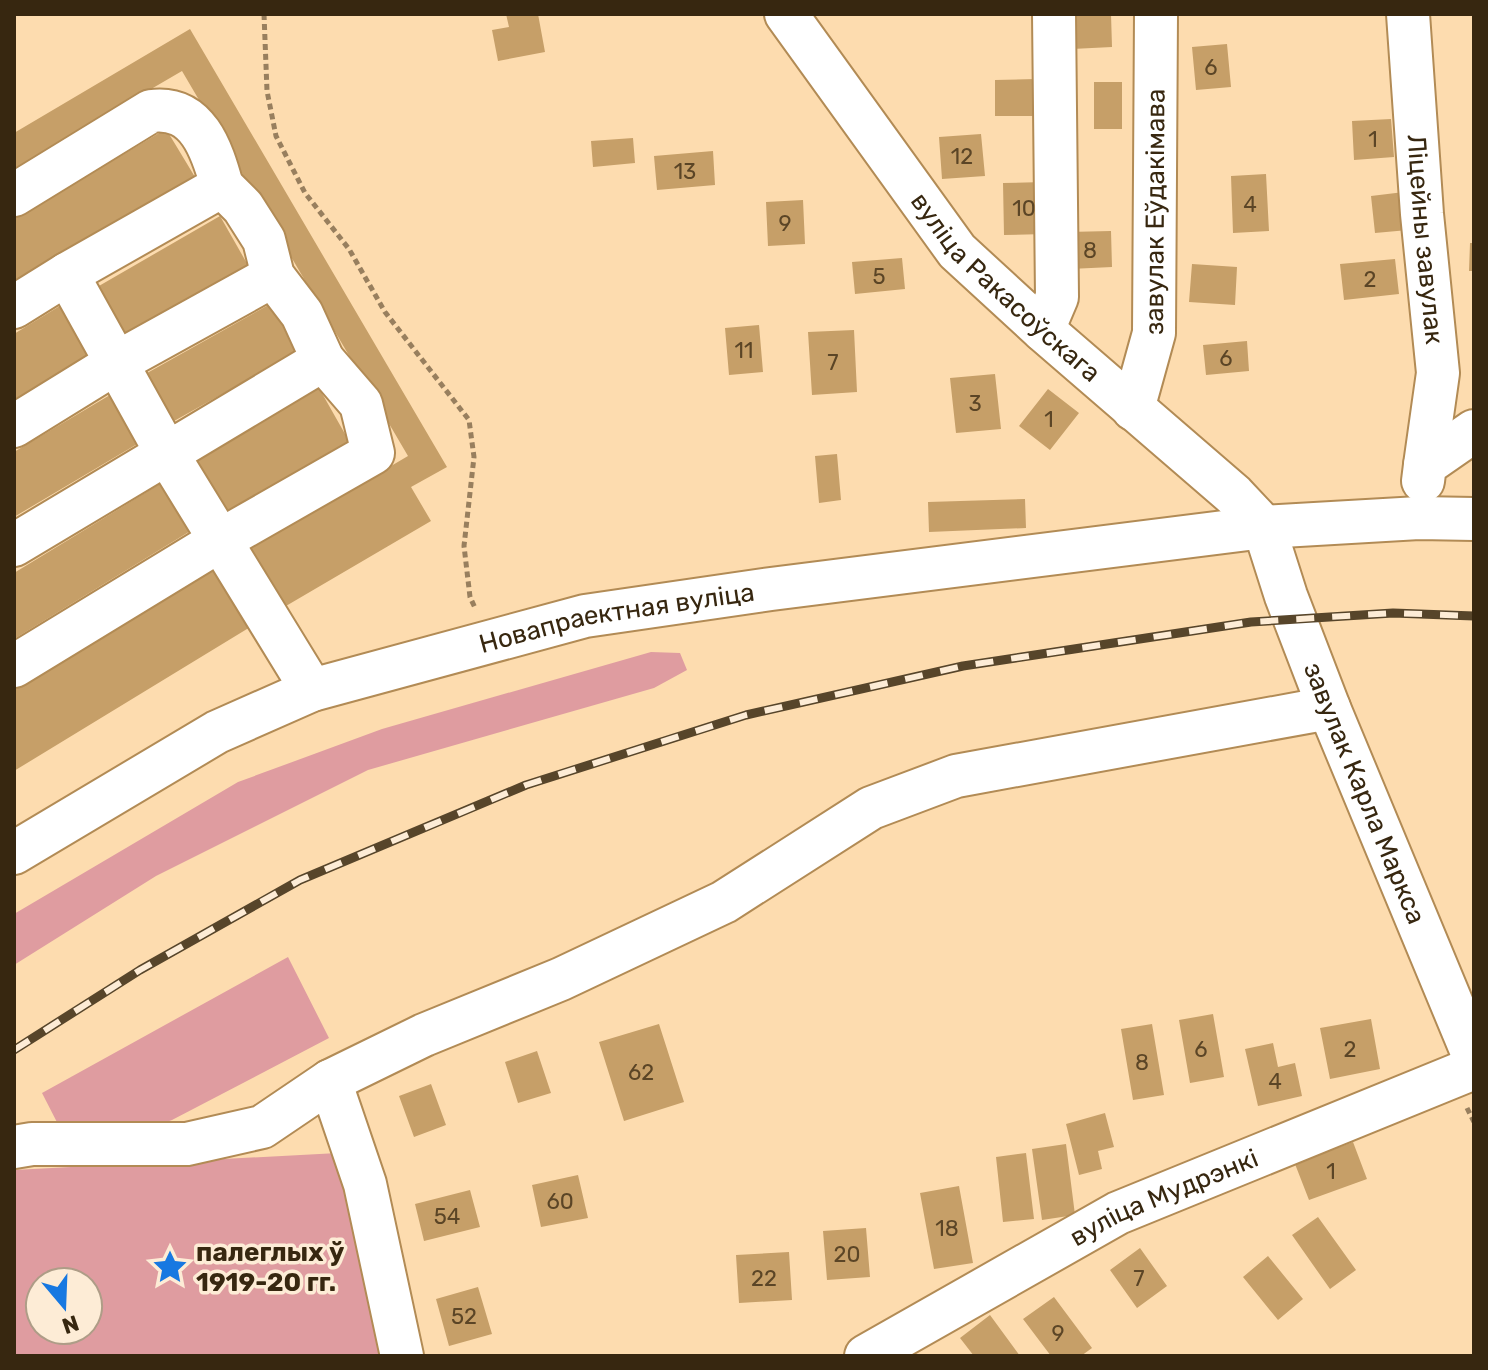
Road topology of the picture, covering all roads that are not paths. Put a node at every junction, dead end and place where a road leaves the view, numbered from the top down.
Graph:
1 (786, 14) edge
2 (1054, 14) edge
3 (1156, 14) edge
4 (1408, 14) edge
5 (222, 186) junction
6 (14, 195) edge
7 (67, 274) junction
8 (273, 276) junction
9 (14, 307) edge
10 (1043, 330) junction
11 (323, 360) junction
12 (116, 363) junction
13 (1133, 409) junction
14 (14, 426) edge
15 (1474, 431) edge
16 (166, 452) junction
17 (1425, 465) junction
18 (1419, 518) junction
19 (1474, 519) edge
20 (1264, 527) junction
21 (219, 541) junction
22 (14, 545) edge
23 (14, 666) edge
24 (312, 690) junction
25 (1329, 708) junction
26 (14, 853) edge
27 (1474, 1057) edge
28 (1474, 1068) edge
29 (330, 1081) junction
30 (14, 1147) edge
31 (402, 1356) edge
32 (866, 1356) edge

1 - 10 street, вуліца Ракасоўскага
2 - 10 street
3 - 13 street, завулак Еўдакімава
4 - 17 street, Ліцейны завулак
5 - 6 street
5 - 7 street
5 - 8 street
7 - 9 street
7 - 12 street
8 - 11 street
8 - 12 street
10 - 13 street, вуліца Ракасоўскага
11 - 16 street
11 - 21 street
12 - 14 street
12 - 16 street
13 - 20 street, вуліца Ракасоўскага
15 - 17 street
16 - 21 street
16 - 22 street
17 - 18 street
18 - 19 street, Новапраектная вуліца
18 - 20 street, Новапраектная вуліца
20 - 24 street, Новапраектная вуліца
20 - 25 street, завулак Карла Маркса
21 - 23 street
21 - 24 street
24 - 26 street, Новапраектная вуліца
25 - 27 street, завулак Карла Маркса
25 - 29 street
28 - 32 street, вуліца Мудрэнкі
29 - 30 street
29 - 31 street

